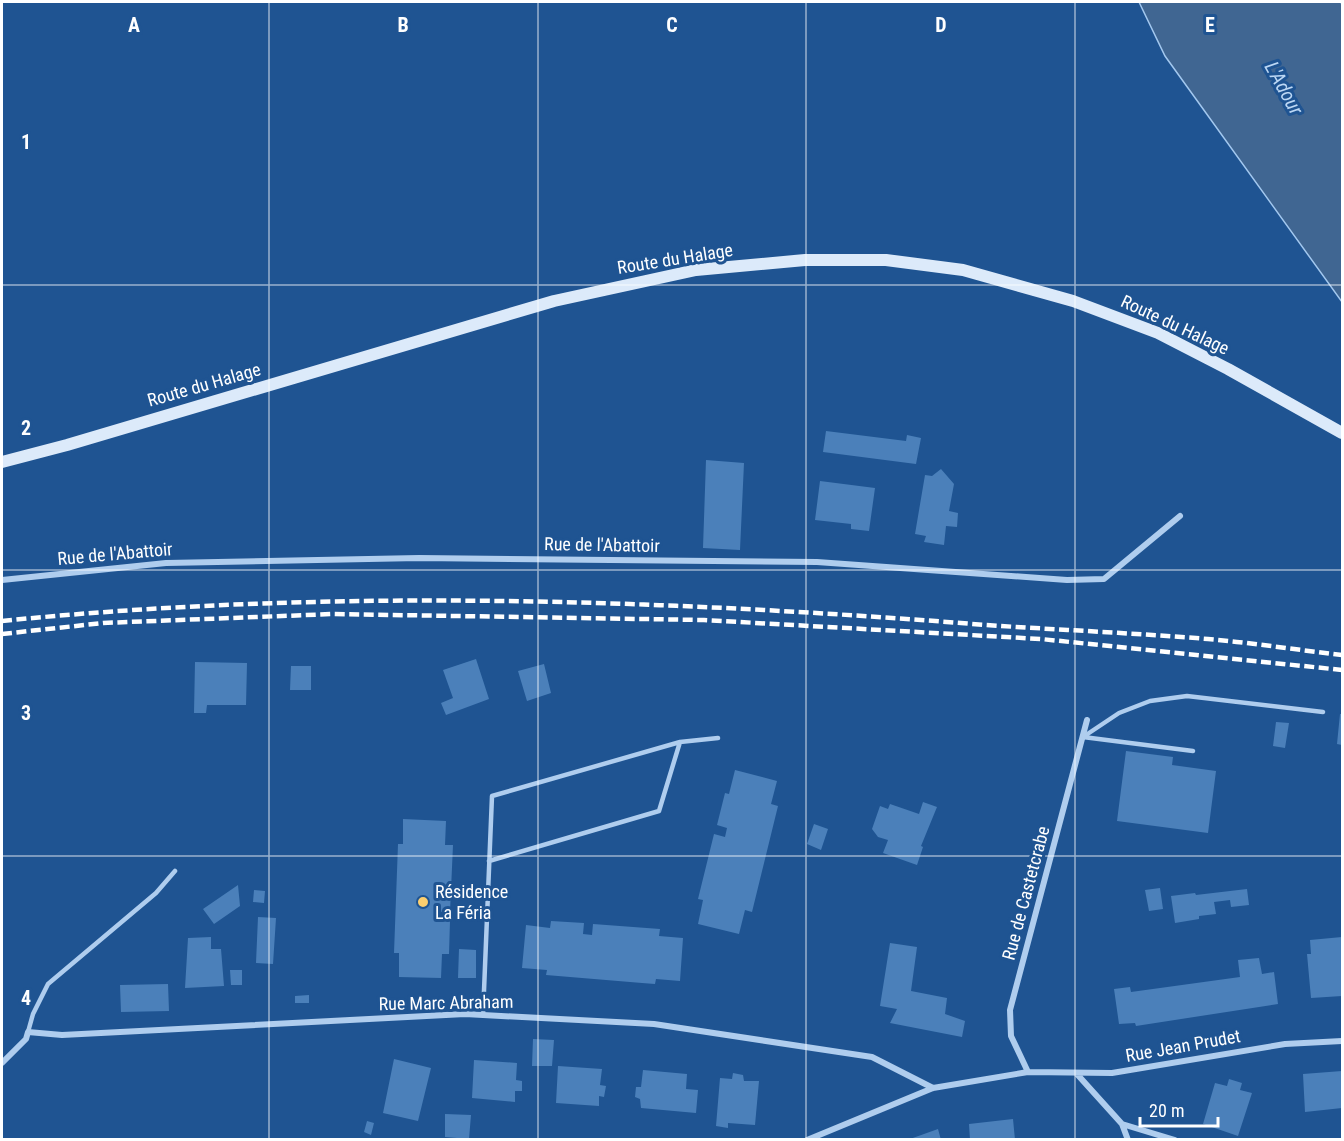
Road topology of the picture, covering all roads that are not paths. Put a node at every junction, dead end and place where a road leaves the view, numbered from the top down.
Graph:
1 (1342, 433) edge
2 (2, 462) edge
3 (1180, 516) dead end
4 (2, 580) edge
5 (1323, 712) dead end
6 (1087, 720) dead end
7 (1083, 737) junction
8 (718, 738) dead end
9 (680, 742) junction
10 (1193, 751) dead end
11 (489, 861) junction
12 (175, 871) dead end
13 (483, 1015) junction
14 (28, 1032) junction
15 (1342, 1041) edge
16 (2, 1063) edge
17 (1028, 1072) junction
18 (1076, 1073) junction
19 (933, 1088) junction
20 (1122, 1124) junction
21 (807, 1140) edge
22 (1128, 1140) edge
23 (1174, 1140) edge

1 - 2 main road, Route du Halage
3 - 4 street, Rue de l'Abattoir
5 - 7 lane
6 - 7 street, Rue de Castetcrabe
7 - 10 lane
7 - 17 street, Rue de Castetcrabe
8 - 9 lane
9 - 11 lane
9 - 11 lane
11 - 13 lane
12 - 14 lane
13 - 14 street, Rue Marc Abraham
13 - 19 street, Rue Marc Abraham
14 - 16 street
15 - 18 street, Rue Jean Prudet
17 - 18 street, Rue Jean Prudet
17 - 19 street, Rue Jean Prudet
18 - 20 street
19 - 21 street, Rue Jean Prudet
20 - 22 street
20 - 23 street

